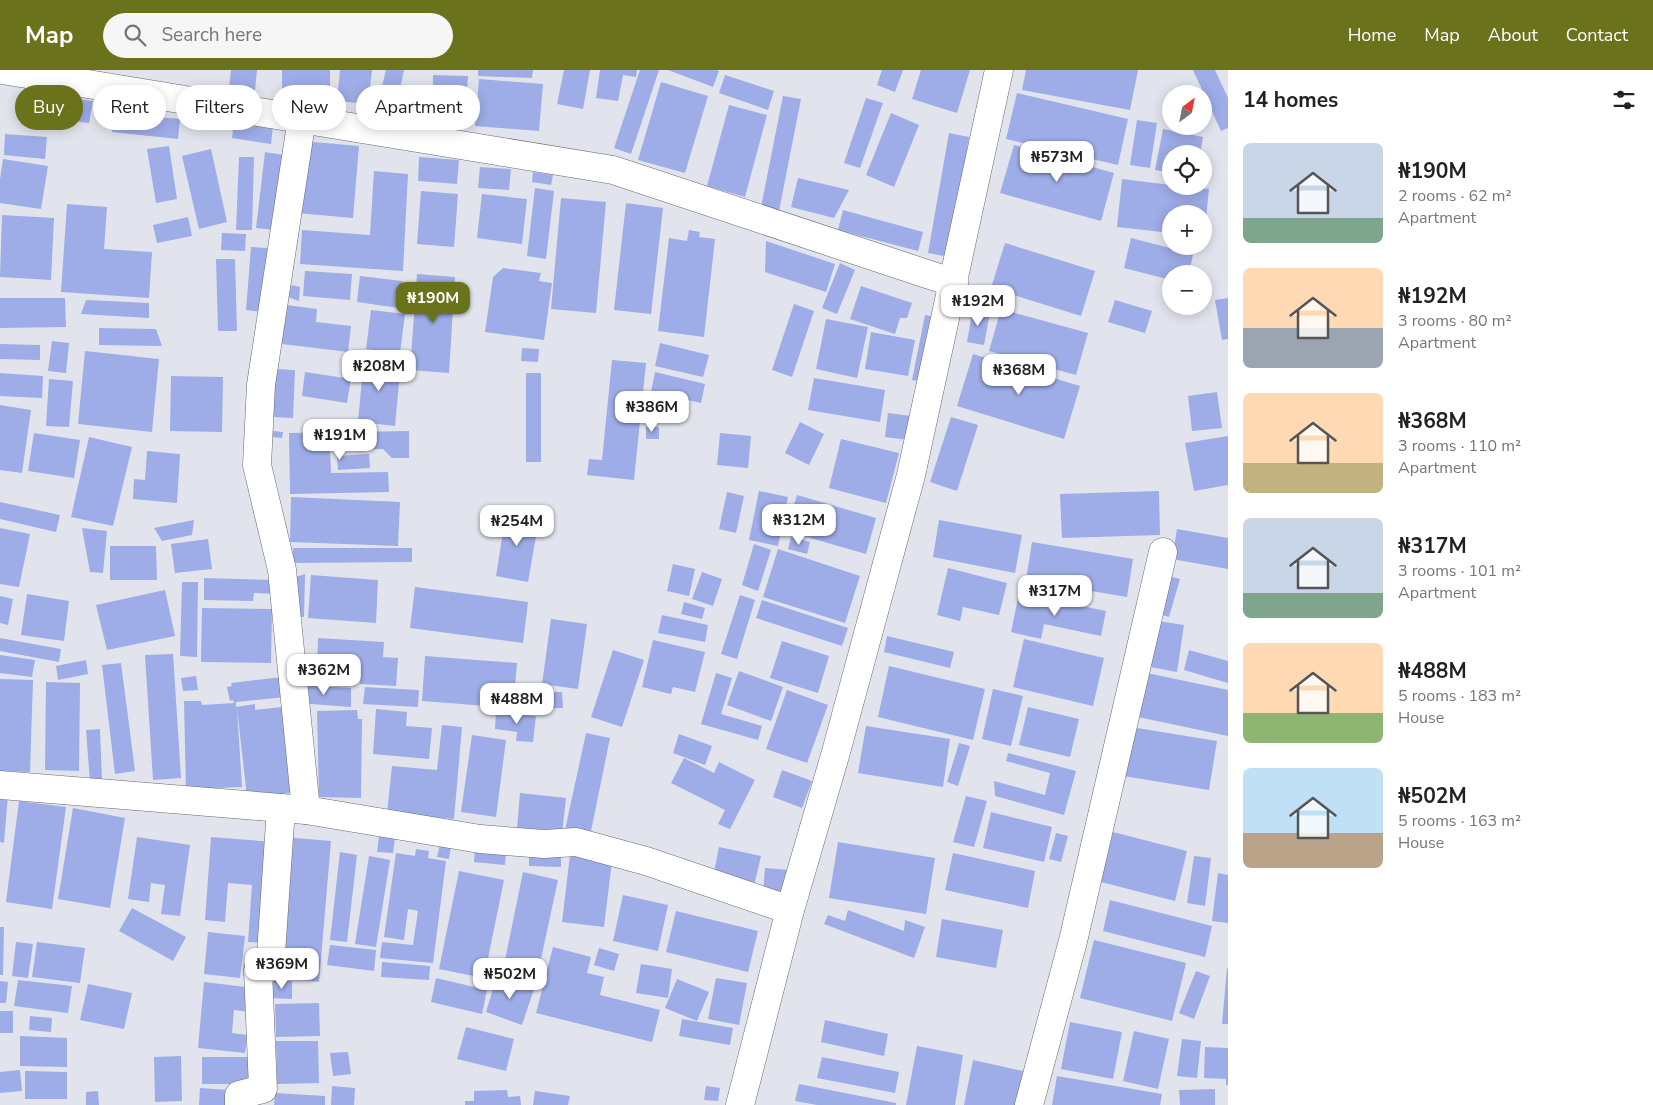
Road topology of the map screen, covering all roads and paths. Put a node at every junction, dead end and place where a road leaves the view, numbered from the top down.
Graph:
1 (2, 70) edge
2 (999, 70) edge
3 (272, 113) edge
4 (346, 125) edge
5 (300, 130) edge
6 (954, 283) junction
7 (1163, 552) dead end
8 (0, 785) edge
9 (293, 809) junction
10 (790, 910) junction
11 (239, 1105) edge
12 (740, 1105) edge
13 (1029, 1105) edge

1 - 3 street
2 - 6 street
4 - 6 street
5 - 9 street
6 - 10 street
7 - 13 street
8 - 9 street
9 - 10 street
9 - 11 street
10 - 12 street

